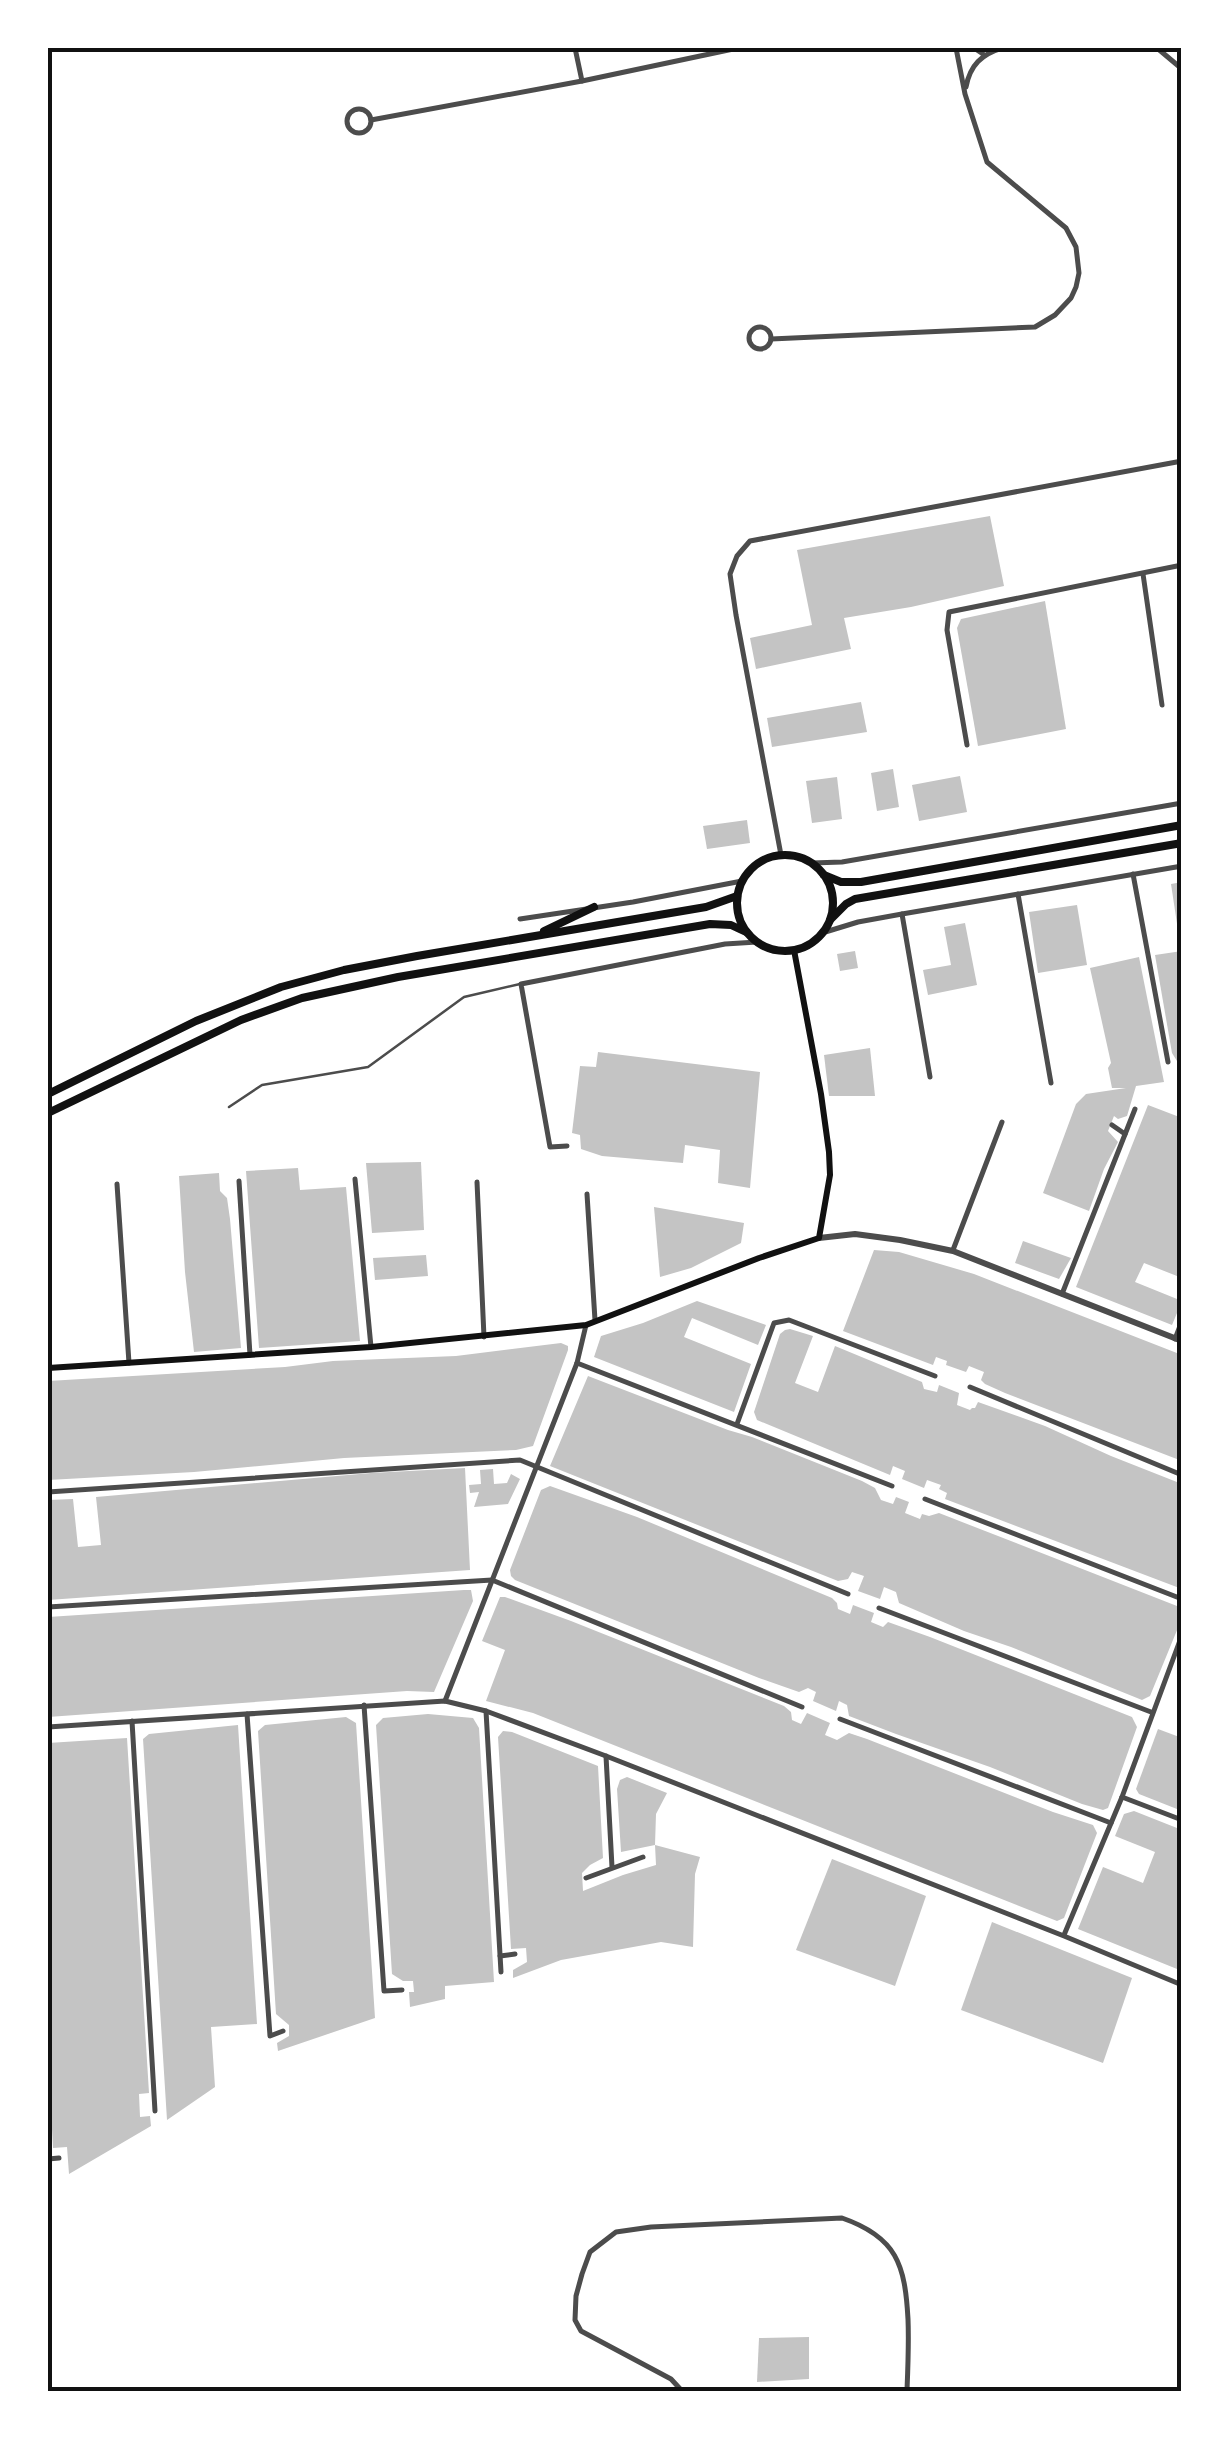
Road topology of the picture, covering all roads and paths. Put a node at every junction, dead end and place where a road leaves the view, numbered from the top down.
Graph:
1 (575, 48) edge
2 (738, 48) edge
3 (956, 48) edge
4 (974, 48) edge
5 (1002, 48) edge
6 (1157, 48) edge
7 (983, 54) junction
8 (1182, 69) edge
9 (582, 81) junction
10 (965, 94) junction
11 (371, 120) junction
12 (771, 339) junction
13 (1182, 461) edge
14 (1182, 565) edge
15 (1142, 573) junction
16 (1162, 705) dead end
17 (967, 745) dead end
18 (1182, 803) edge
19 (1182, 825) edge
20 (1182, 842) edge
21 (781, 856) junction
22 (812, 863) junction
23 (1182, 866) edge
24 (1133, 874) junction
25 (824, 875) junction
26 (742, 882) junction
27 (1018, 894) junction
28 (737, 896) junction
29 (594, 907) junction
30 (902, 914) junction
31 (520, 919) dead end
32 (830, 920) junction
33 (746, 932) junction
34 (822, 933) junction
35 (532, 936) junction
36 (757, 942) junction
37 (794, 950) junction
38 (521, 984) junction
39 (1168, 1062) dead end
40 (930, 1077) dead end
41 (1050, 1083) dead end
42 (48, 1094) edge
43 (229, 1106) dead end
44 (1135, 1109) dead end
45 (48, 1113) edge
46 (1002, 1122) dead end
47 (1112, 1125) dead end
48 (1126, 1134) junction
49 (567, 1146) dead end
50 (355, 1179) dead end
51 (238, 1182) dead end
52 (477, 1182) dead end
53 (116, 1184) dead end
54 (587, 1194) dead end
55 (819, 1238) junction
56 (953, 1252) junction
57 (1062, 1294) junction
58 (595, 1320) junction
59 (1182, 1320) edge
60 (586, 1325) junction
61 (484, 1337) junction
62 (1178, 1340) edge
63 (371, 1348) junction
64 (250, 1355) junction
65 (129, 1363) junction
66 (577, 1363) junction
67 (48, 1368) edge
68 (935, 1376) dead end
69 (970, 1388) dead end
70 (737, 1424) junction
71 (535, 1467) junction
72 (1182, 1475) edge
73 (892, 1486) dead end
74 (48, 1492) edge
75 (925, 1499) dead end
76 (492, 1580) junction
77 (848, 1594) dead end
78 (1182, 1598) edge
79 (48, 1607) edge
80 (879, 1608) dead end
81 (1182, 1635) edge
82 (445, 1701) junction
83 (364, 1705) junction
84 (802, 1706) dead end
85 (486, 1711) junction
86 (1152, 1712) junction
87 (247, 1714) junction
88 (840, 1719) dead end
89 (132, 1721) junction
90 (48, 1727) edge
91 (606, 1756) junction
92 (1122, 1797) junction
93 (1182, 1820) edge
94 (1111, 1823) junction
95 (643, 1857) dead end
96 (612, 1868) junction
97 (586, 1878) dead end
98 (1064, 1936) junction
99 (514, 1954) dead end
100 (500, 1956) junction
101 (502, 1972) dead end
102 (1182, 1985) edge
103 (402, 1990) dead end
104 (282, 2031) dead end
105 (155, 2111) dead end
106 (59, 2158) dead end
107 (48, 2160) edge
108 (910, 2391) edge
109 (683, 2392) edge
110 (867, 2392) edge

1 - 9 street
2 - 9 street
3 - 10 street
4 - 7 street
5 - 7 street
6 - 8 street
7 - 10 street
9 - 11 street
10 - 12 street
11 - 11 street
12 - 12 street
13 - 21 street
14 - 15 street
15 - 16 street
15 - 17 street
18 - 22 street
19 - 25 highway
20 - 32 highway
21 - 22 highway
21 - 26 highway
22 - 25 highway
23 - 24 street
24 - 27 street
24 - 39 street
25 - 32 highway
26 - 28 highway
26 - 29 street
27 - 30 street
27 - 41 street
28 - 33 highway
28 - 35 highway
29 - 31 street
29 - 35 highway
30 - 34 street
30 - 40 street
32 - 34 highway
33 - 36 highway
33 - 45 highway
34 - 37 highway
35 - 42 highway
36 - 37 highway
36 - 38 street
37 - 55 main road
38 - 43 lane
38 - 49 street
44 - 48 street
46 - 56 street
47 - 48 street
48 - 57 street
50 - 63 street
51 - 64 street
52 - 61 street
53 - 65 street
54 - 58 street
55 - 56 street
55 - 58 main road
56 - 57 street
57 - 62 street
58 - 60 main road
59 - 62 street
60 - 61 main road
60 - 66 street
61 - 63 main road
63 - 64 main road
64 - 65 main road
65 - 67 main road
66 - 70 street
66 - 71 street
68 - 70 street
69 - 72 street
70 - 73 street
71 - 74 street
71 - 76 street
71 - 77 street
75 - 78 street
76 - 79 street
76 - 82 street
76 - 84 street
80 - 86 street
81 - 86 street
82 - 83 street
82 - 85 street
83 - 87 street
83 - 103 street
85 - 91 street
85 - 100 street
86 - 92 street
87 - 89 street
87 - 104 street
88 - 94 street
89 - 90 street
89 - 105 street
91 - 96 street
91 - 98 street
92 - 93 street
92 - 94 street
94 - 98 street
95 - 96 street
96 - 97 street
98 - 102 street
99 - 100 street
100 - 101 street
106 - 107 street
108 - 109 street
108 - 110 street

